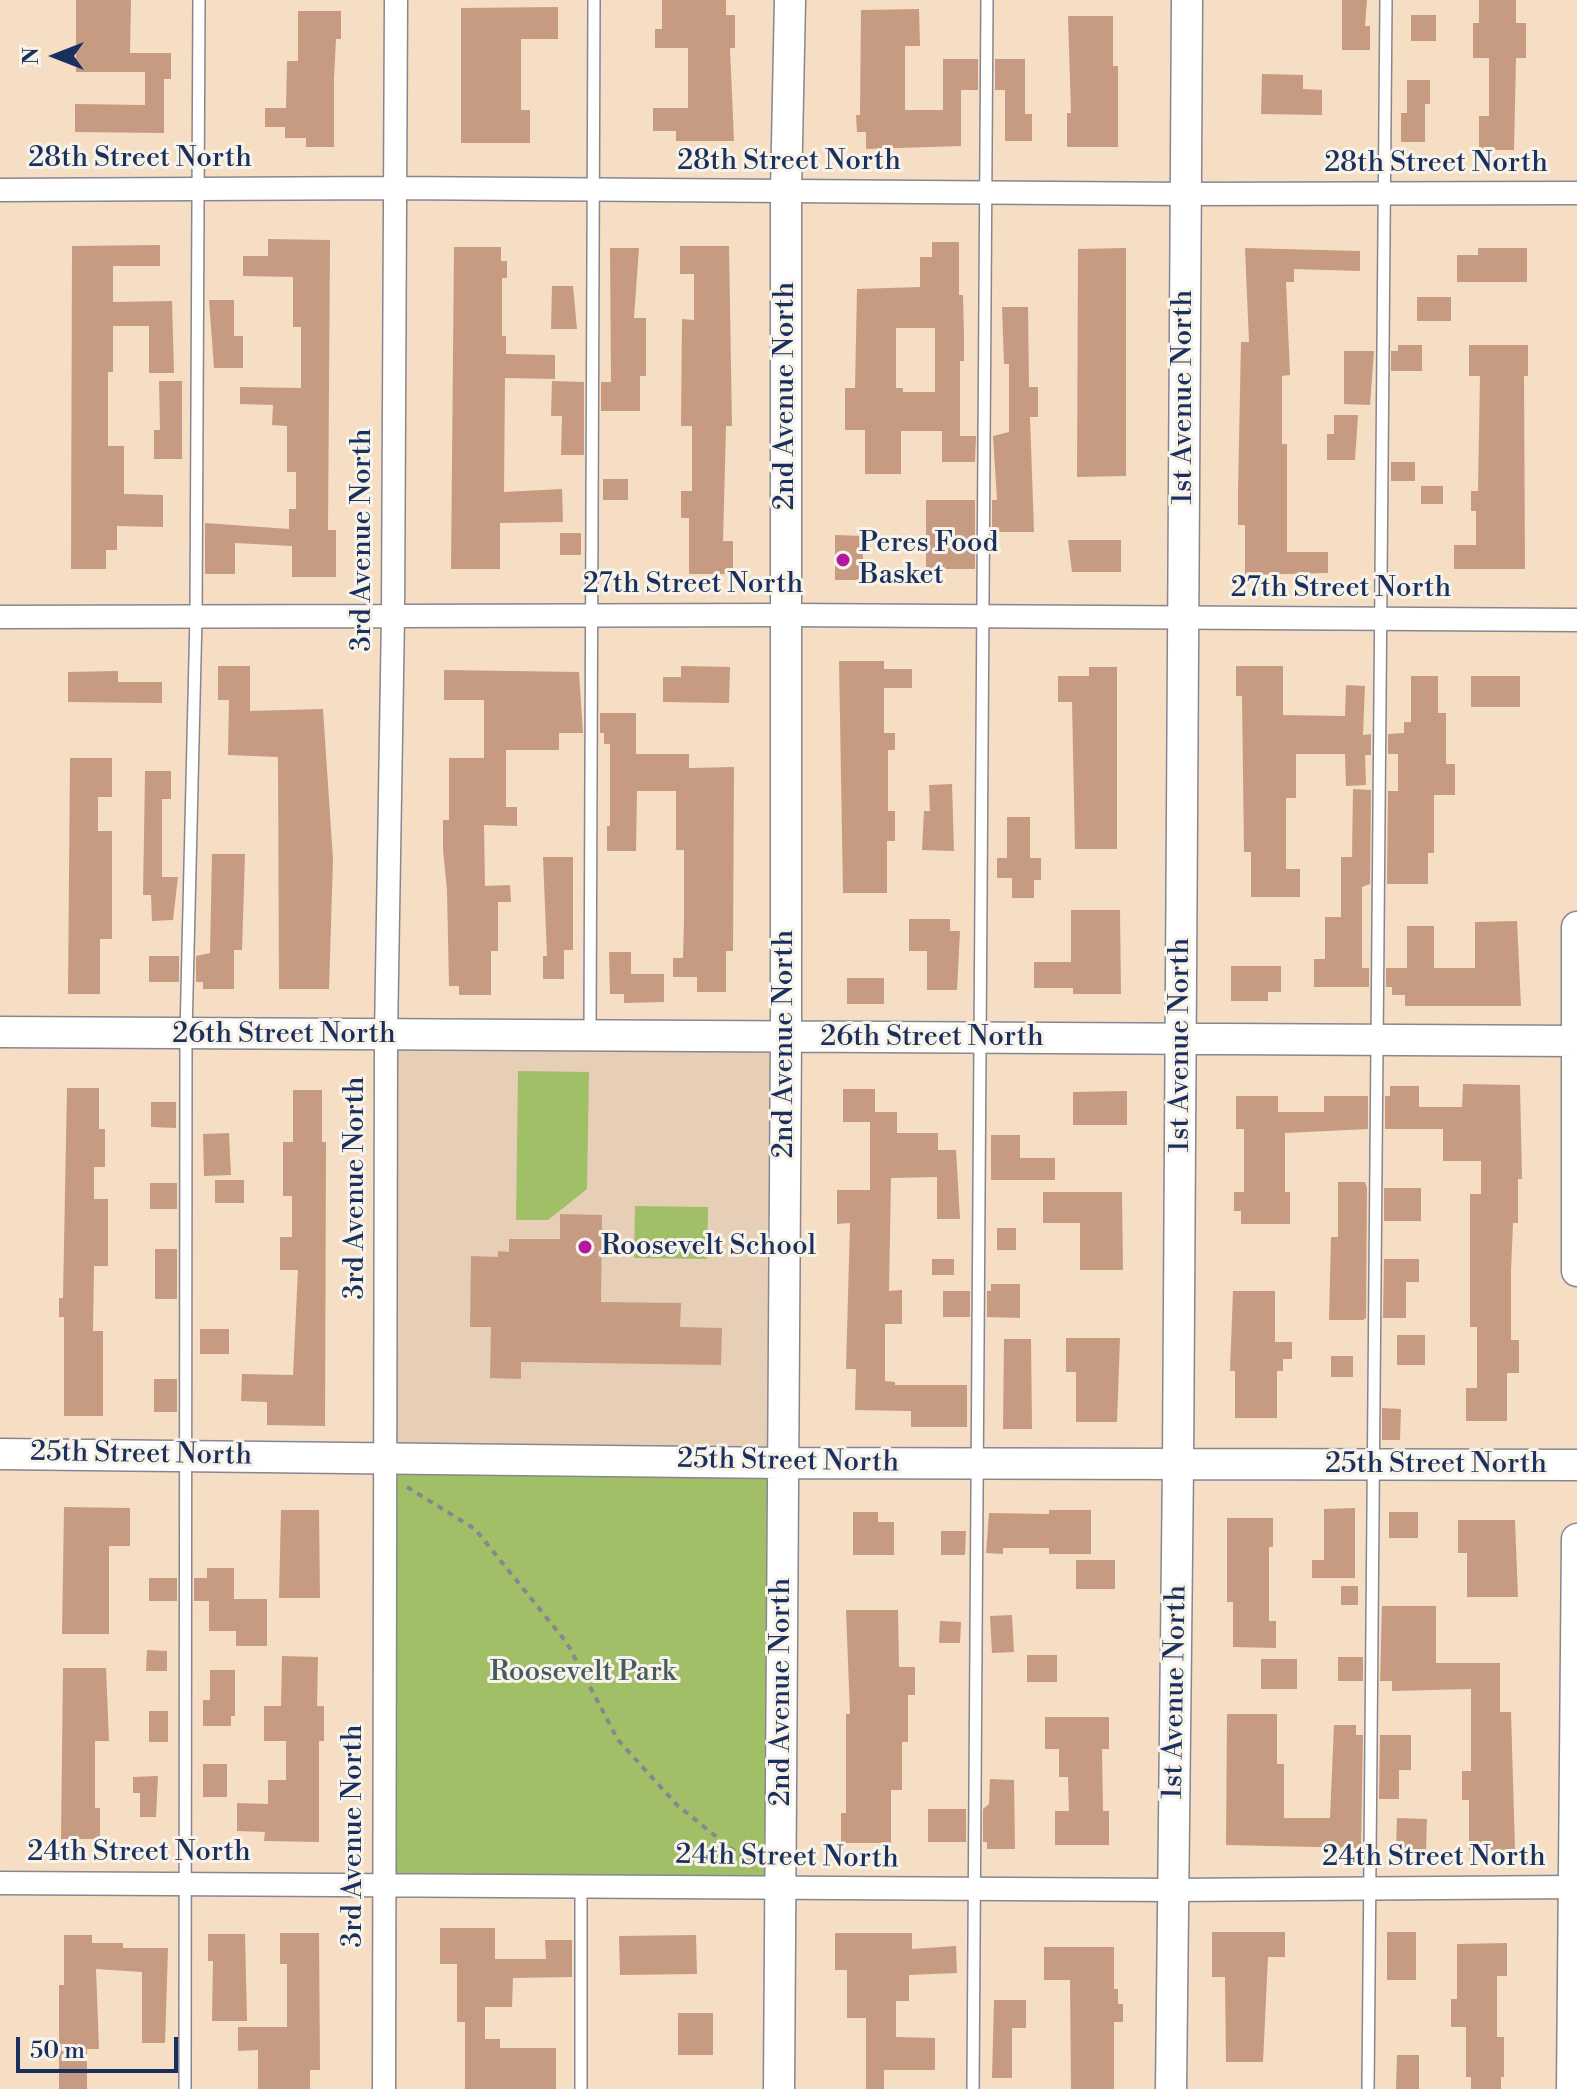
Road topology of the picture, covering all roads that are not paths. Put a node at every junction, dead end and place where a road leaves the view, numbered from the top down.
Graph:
1 (199, 0) edge
2 (396, 0) edge
3 (594, 0) edge
4 (790, 0) edge
5 (987, 0) edge
6 (1187, 0) edge
7 (1386, 0) edge
8 (394, 188) junction
9 (199, 189) junction
10 (0, 190) edge
11 (593, 190) junction
12 (786, 192) junction
13 (986, 193) junction
14 (1577, 193) edge
15 (1185, 194) junction
16 (1384, 194) junction
17 (393, 615) junction
18 (592, 615) junction
19 (786, 615) junction
20 (196, 616) junction
21 (981, 616) junction
22 (0, 617) edge
23 (1183, 618) junction
24 (1379, 619) junction
25 (1577, 620) edge
26 (1577, 927) edge
27 (0, 1032) edge
28 (186, 1034) junction
29 (386, 1035) junction
30 (590, 1036) junction
31 (786, 1037) junction
32 (978, 1038) junction
33 (1181, 1039) junction
34 (1375, 1040) junction
35 (1576, 1041) edge
36 (1577, 1271) edge
37 (0, 1454) edge
38 (188, 1456) junction
39 (385, 1458) junction
40 (782, 1463) junction
41 (978, 1464) junction
42 (1178, 1465) junction
43 (1373, 1465) junction
44 (1577, 1465) edge
45 (1577, 1539) edge
46 (0, 1883) edge
47 (186, 1883) junction
48 (384, 1883) junction
49 (581, 1886) junction
50 (1573, 1887) junction
51 (781, 1888) junction
52 (975, 1889) junction
53 (1370, 1889) junction
54 (1173, 1890) junction
55 (185, 2089) edge
56 (384, 2089) edge
57 (581, 2089) edge
58 (779, 2089) edge
59 (973, 2089) edge
60 (1171, 2089) edge
61 (1368, 2089) edge
62 (1572, 2089) edge

1 - 9 lane
2 - 8 street, 3rd Avenue North
3 - 11 lane
4 - 12 main road, 2nd Avenue North
5 - 13 lane
6 - 15 main road, 1st Avenue North
7 - 16 lane
8 - 9 street, 28th Street North
8 - 11 street, 28th Street North
8 - 17 street, 3rd Avenue North
9 - 10 street, 28th Street North
9 - 20 lane
11 - 12 street, 28th Street North
11 - 18 lane
12 - 13 street, 28th Street North
12 - 19 main road, 2nd Avenue North
13 - 15 street, 28th Street North
13 - 21 lane
14 - 16 street, 28th Street North
15 - 16 street, 28th Street North
15 - 23 main road, 1st Avenue North
16 - 24 lane
17 - 18 street, 27th Street North
17 - 20 street, 27th Street North
17 - 29 street, 3rd Avenue North
18 - 19 street, 27th Street North
18 - 30 lane
19 - 21 street, 27th Street North
19 - 31 main road, 2nd Avenue North
20 - 22 street, 27th Street North
20 - 28 lane
21 - 23 street, 27th Street North
21 - 32 lane
23 - 24 street, 27th Street North
23 - 33 main road, 1st Avenue North
24 - 25 street, 27th Street North
24 - 34 lane
26 - 35 main road
27 - 28 main road, 26th Street North
28 - 29 main road, 26th Street North
28 - 38 lane
29 - 30 main road, 26th Street North
29 - 39 street, 3rd Avenue North
30 - 31 main road, 26th Street North
31 - 32 main road, 26th Street North
31 - 40 main road, 2nd Avenue North
32 - 33 main road, 26th Street North
32 - 41 lane
33 - 34 main road, 26th Street North
33 - 42 main road, 1st Avenue North
34 - 35 main road, 26th Street North
34 - 43 lane
35 - 36 main road
37 - 38 main road, 25th Street North
38 - 39 main road, 25th Street North
38 - 47 lane
39 - 40 main road, 25th Street North
39 - 48 street, 3rd Avenue North
40 - 41 main road, 25th Street North
40 - 51 main road, 2nd Avenue North
41 - 42 main road, 25th Street North
41 - 52 lane
42 - 43 main road, 25th Street North
42 - 54 main road, 1st Avenue North
43 - 44 main road, 25th Street North
43 - 53 lane
45 - 50 main road
46 - 47 street, 24th Street North
47 - 48 street, 24th Street North
47 - 55 lane
48 - 49 street, 24th Street North
48 - 56 street, 3rd Avenue North
49 - 51 street, 24th Street North
49 - 57 lane
50 - 53 street, 24th Street North
50 - 62 main road
51 - 52 street, 24th Street North
51 - 58 main road, 2nd Avenue North
52 - 54 street, 24th Street North
52 - 59 lane
53 - 54 street, 24th Street North
53 - 61 lane
54 - 60 main road, 1st Avenue North

